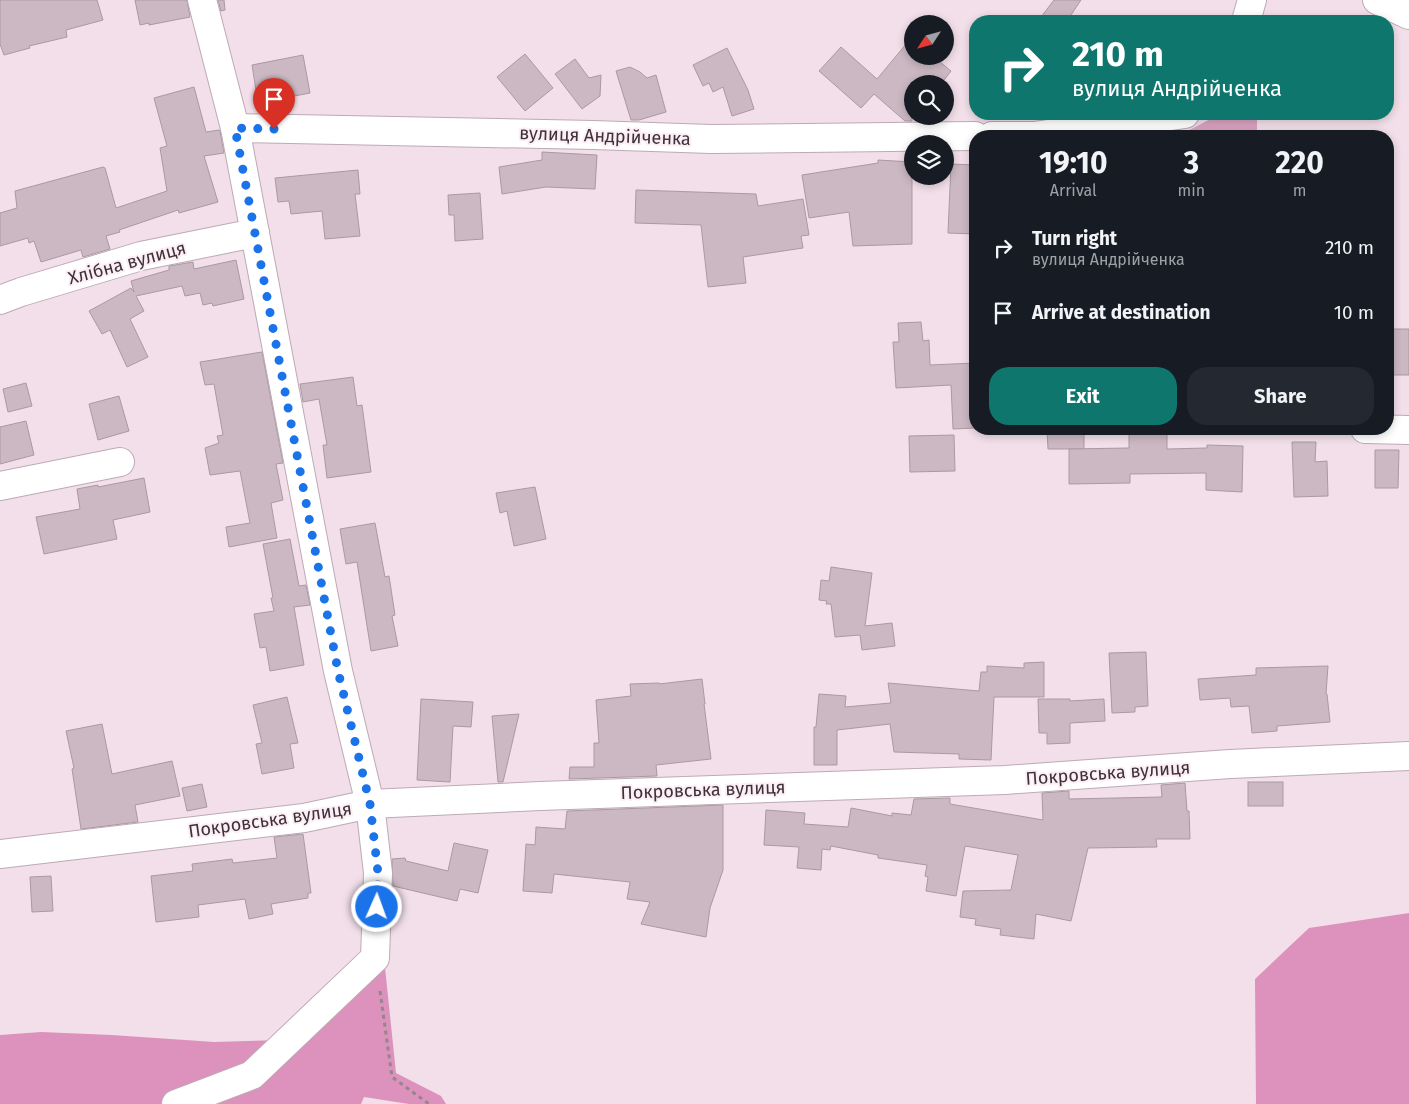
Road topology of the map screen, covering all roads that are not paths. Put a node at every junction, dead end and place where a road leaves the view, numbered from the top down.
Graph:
1 (202, 0) edge
2 (1252, 0) edge
3 (1377, 0) edge
4 (1248, 15) edge
5 (1409, 15) edge
6 (1144, 120) edge
7 (235, 128) junction
8 (1075, 130) edge
9 (969, 136) edge
10 (255, 233) junction
11 (0, 300) edge
12 (1394, 430) edge
13 (1409, 430) edge
14 (120, 462) dead end
15 (0, 486) edge
16 (1409, 756) edge
17 (370, 804) junction
18 (0, 854) edge
19 (176, 1104) edge

1 - 7 street
2 - 4 street
3 - 5 street
6 - 8 street
7 - 9 street, вулиця Андрійченка
7 - 10 street
10 - 11 street, Хлібна вулиця
10 - 17 street
12 - 13 street
14 - 15 street
16 - 17 street, Покровська вулиця
17 - 18 street, Покровська вулиця
17 - 19 street

